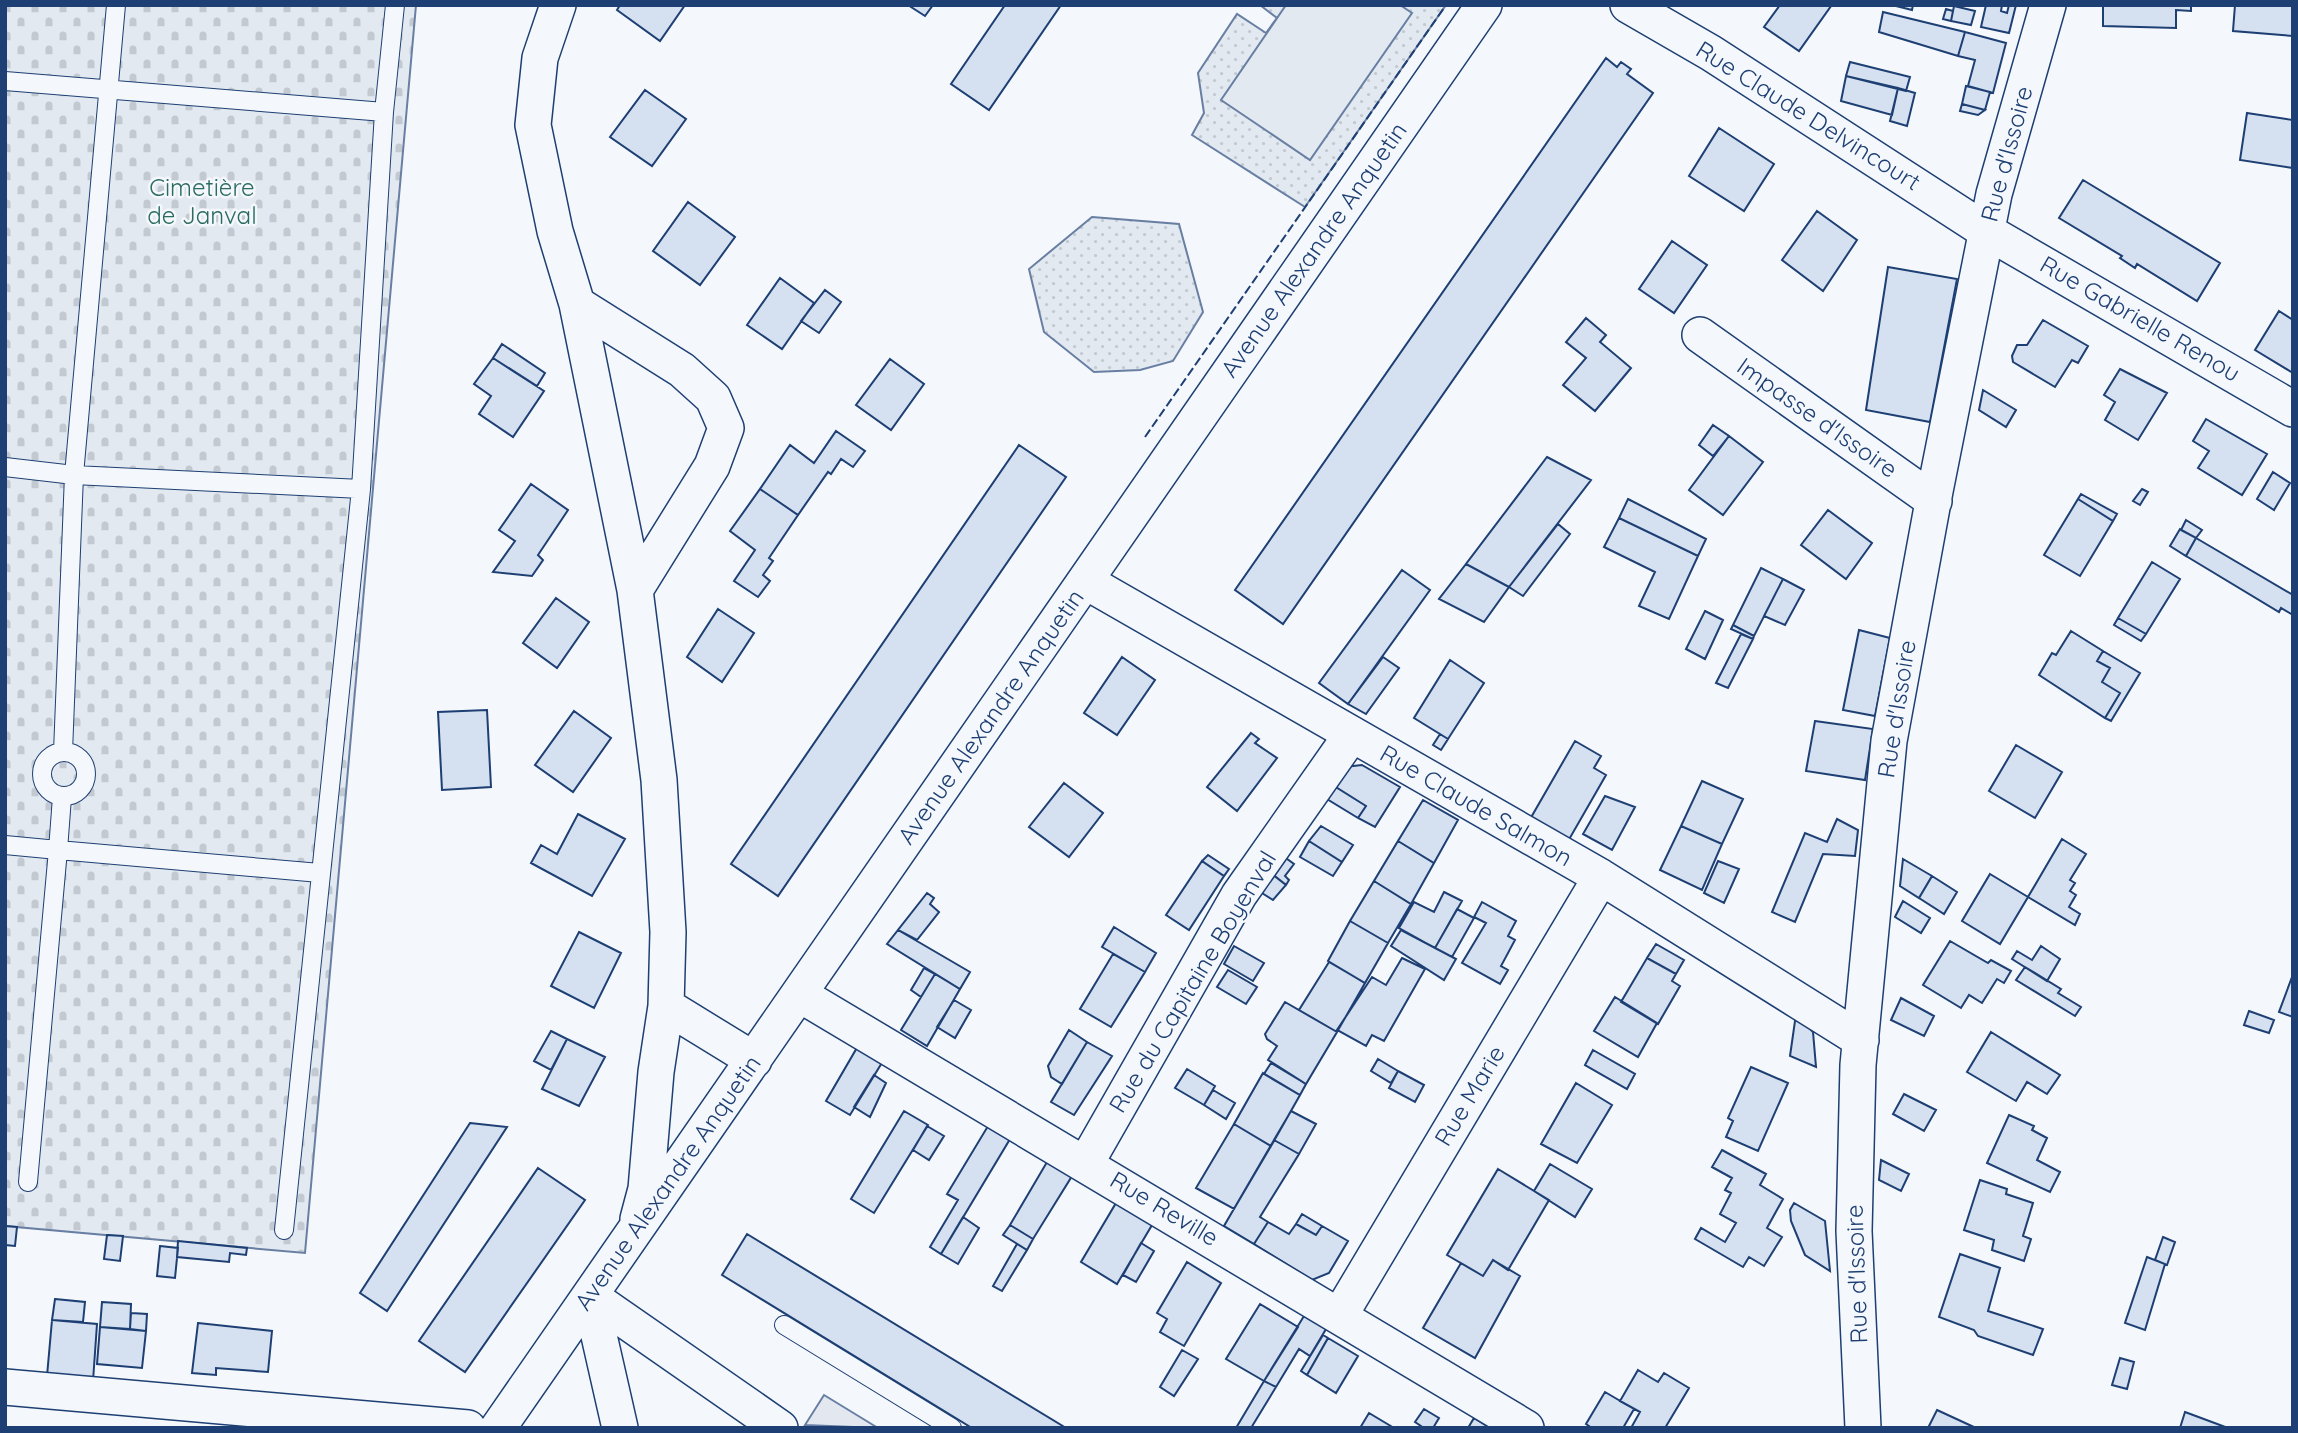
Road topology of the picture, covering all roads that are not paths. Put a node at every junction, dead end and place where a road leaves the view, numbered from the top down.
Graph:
1 (116, 5) edge
2 (395, 5) edge
3 (558, 5) edge
4 (1484, 5) edge
5 (1628, 5) edge
6 (2048, 5) edge
7 (5, 81) edge
8 (108, 90) junction
9 (384, 112) junction
10 (1986, 231) junction
11 (577, 304) junction
12 (1700, 335) dead end
13 (2293, 409) edge
14 (5, 467) edge
15 (74, 475) junction
16 (361, 489) junction
17 (1934, 501) junction
18 (1085, 581) junction
19 (635, 590) junction
20 (1352, 734) junction
21 (63, 752) junction
22 (62, 797) junction
23 (5, 845) edge
24 (58, 850) junction
25 (320, 873) junction
26 (1601, 877) junction
27 (799, 994) junction
28 (666, 1006) junction
29 (1861, 1040) junction
30 (754, 1060) junction
31 (1086, 1163) junction
32 (28, 1182) dead end
33 (284, 1230) dead end
34 (635, 1230) junction
35 (590, 1296) junction
36 (1340, 1315) junction
37 (784, 1325) dead end
38 (5, 1387) edge
39 (246, 1418) edge
40 (743, 1418) edge
41 (468, 1428) edge
42 (498, 1428) edge
43 (620, 1428) edge
44 (780, 1428) edge
45 (952, 1428) edge
46 (1526, 1428) edge
47 (1863, 1428) edge

1 - 8 lane
2 - 9 lane
3 - 11 street
4 - 18 street, Avenue Alexandre Anquetin
5 - 10 street, Rue Claude Delvincourt
6 - 10 street, Rue d'Issoire
7 - 8 lane
8 - 9 lane
8 - 15 lane
9 - 16 lane
10 - 13 street, Rue Gabrielle Renou
10 - 17 street, Rue d'Issoire
11 - 19 street
11 - 19 street
12 - 17 street, Impasse d'Issoire
14 - 15 lane
15 - 16 lane
15 - 21 lane
16 - 25 lane
17 - 29 street, Rue d'Issoire
18 - 20 street, Rue Claude Salmon
18 - 27 street, Avenue Alexandre Anquetin
19 - 28 street
20 - 26 street, Rue Claude Salmon
20 - 31 street, Rue du Capitaine Boyenval
21 - 22 lane
21 - 22 lane
22 - 24 lane
23 - 24 lane
24 - 25 lane
24 - 32 lane
25 - 33 lane
26 - 29 street, Rue Claude Salmon
26 - 36 street, Rue Marie
27 - 30 street, Avenue Alexandre Anquetin
27 - 31 street, Rue Reville
28 - 30 street
28 - 34 street
29 - 47 street, Rue d'Issoire
30 - 34 street, Avenue Alexandre Anquetin
31 - 36 street, Rue Reville
34 - 35 street, Avenue Alexandre Anquetin
35 - 40 street
35 - 42 street, Avenue Alexandre Anquetin
35 - 43 street
36 - 46 street, Rue Reville
37 - 45 lane
38 - 39 street
39 - 41 street
40 - 44 street

